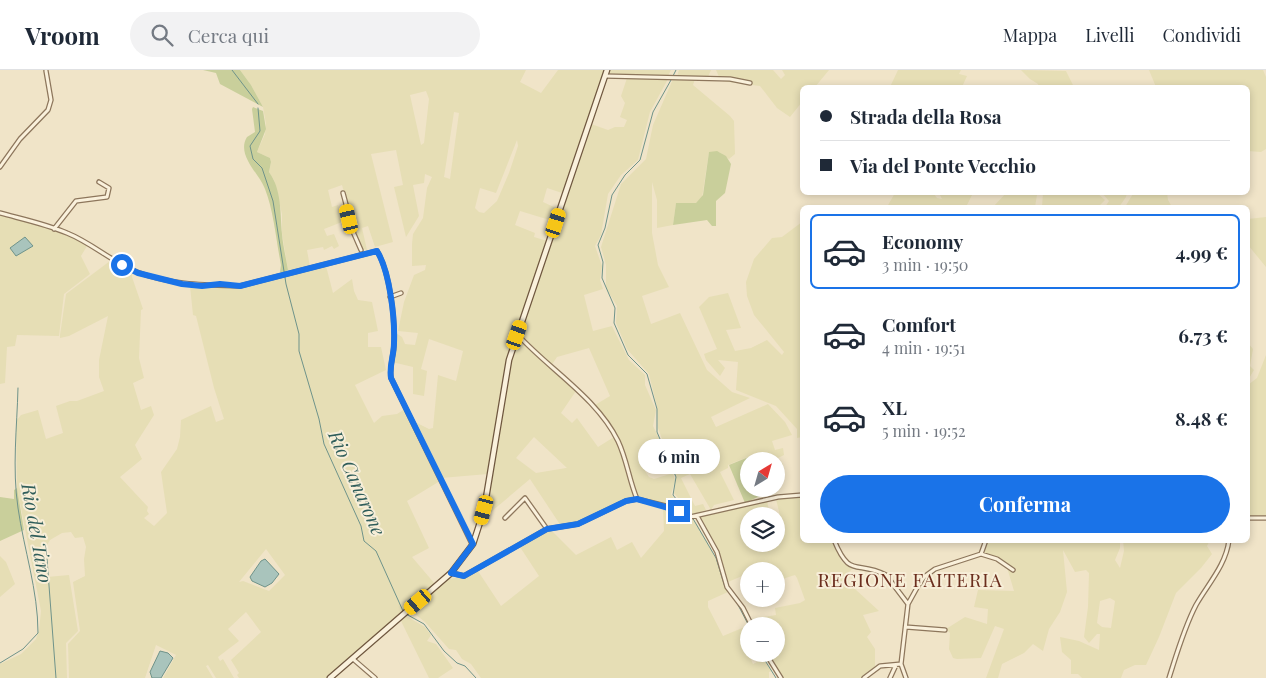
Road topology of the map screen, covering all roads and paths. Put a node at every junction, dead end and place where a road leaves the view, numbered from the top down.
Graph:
1 (607, 70) edge
2 (46, 71) dead end
3 (605, 76) junction
4 (750, 83) dead end
5 (0, 167) edge
6 (99, 182) dead end
7 (343, 193) dead end
8 (0, 213) edge
9 (54, 229) junction
10 (363, 252) junction
11 (401, 293) dead end
12 (390, 297) junction
13 (517, 335) junction
14 (800, 495) edge
15 (637, 499) junction
16 (693, 516) junction
17 (505, 518) dead end
18 (1250, 518) edge
19 (1266, 518) edge
20 (547, 529) junction
21 (835, 543) edge
22 (985, 543) edge
23 (1229, 543) edge
24 (473, 544) junction
25 (981, 554) junction
26 (1013, 570) dead end
27 (451, 573) junction
28 (908, 604) junction
29 (748, 617) edge
30 (906, 627) junction
31 (945, 630) dead end
32 (353, 659) junction
33 (771, 662) edge
34 (901, 664) junction
35 (896, 665) junction
36 (780, 677) edge
37 (330, 678) edge
38 (375, 678) edge
39 (864, 678) edge
40 (890, 678) edge
41 (906, 678) edge
42 (1169, 678) edge

1 - 3 main road
2 - 5 street
3 - 4 street
3 - 13 main road
6 - 9 street
7 - 10 street
8 - 9 street
9 - 10 street
10 - 12 street
11 - 12 street
12 - 24 street
13 - 15 street
13 - 24 main road
14 - 16 street
15 - 16 street
15 - 20 street
16 - 29 street
17 - 20 street
18 - 19 street
20 - 27 street
21 - 28 street
22 - 25 street
23 - 42 street
24 - 27 main road
25 - 26 street
25 - 28 street
27 - 32 main road
28 - 30 street
30 - 31 street
30 - 34 street
32 - 37 main road
32 - 38 street
33 - 36 street
34 - 35 street
34 - 41 street
35 - 39 street
35 - 40 street

